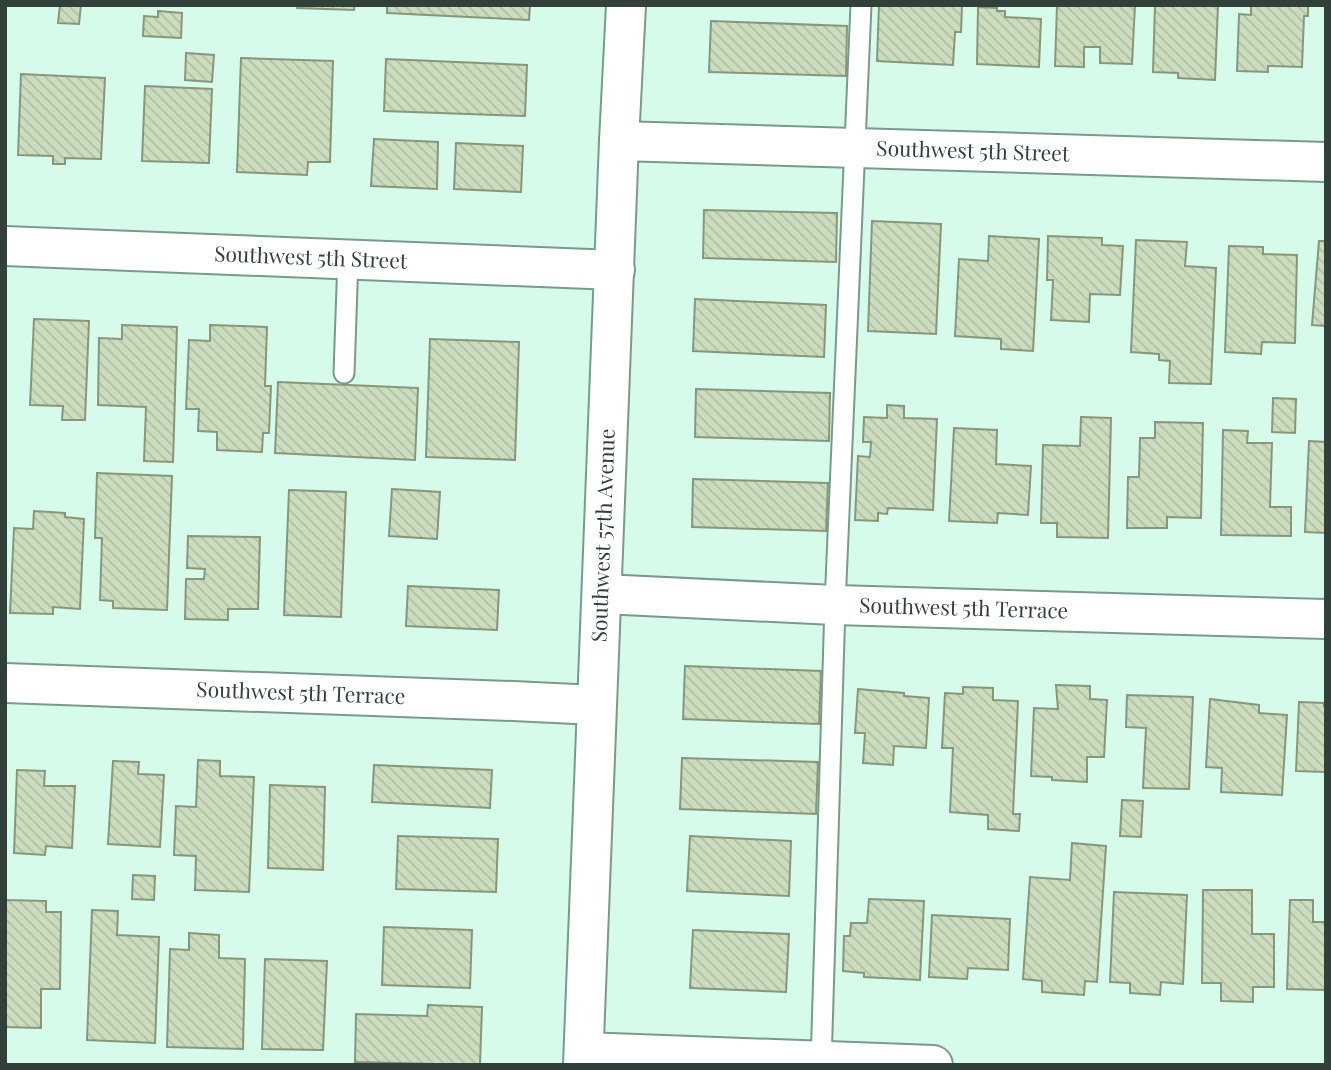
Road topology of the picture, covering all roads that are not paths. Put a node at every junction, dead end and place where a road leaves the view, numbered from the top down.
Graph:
1 (626, 5) edge
2 (861, 5) edge
3 (619, 141) junction
4 (855, 149) junction
5 (1326, 162) edge
6 (5, 246) edge
7 (348, 258) junction
8 (615, 270) junction
9 (344, 373) dead end
10 (602, 594) junction
11 (835, 605) junction
12 (1326, 619) edge
13 (5, 683) edge
14 (596, 705) junction
15 (584, 1058) edge
16 (811, 1063) edge
17 (933, 1065) edge

1 - 3 street, Southwest 57th Avenue
2 - 4 lane
3 - 4 street, Southwest 5th Street
3 - 8 street, Southwest 57th Avenue
4 - 5 street, Southwest 5th Street
4 - 11 lane
6 - 7 street, Southwest 5th Street
7 - 8 street, Southwest 5th Street
7 - 9 lane
8 - 10 street, Southwest 57th Avenue
10 - 11 street, Southwest 5th Terrace
10 - 14 street, Southwest 57th Avenue
11 - 12 street, Southwest 5th Terrace
11 - 16 lane
13 - 14 street, Southwest 5th Terrace
14 - 15 street, Southwest 57th Avenue
15 - 16 street
16 - 17 street

